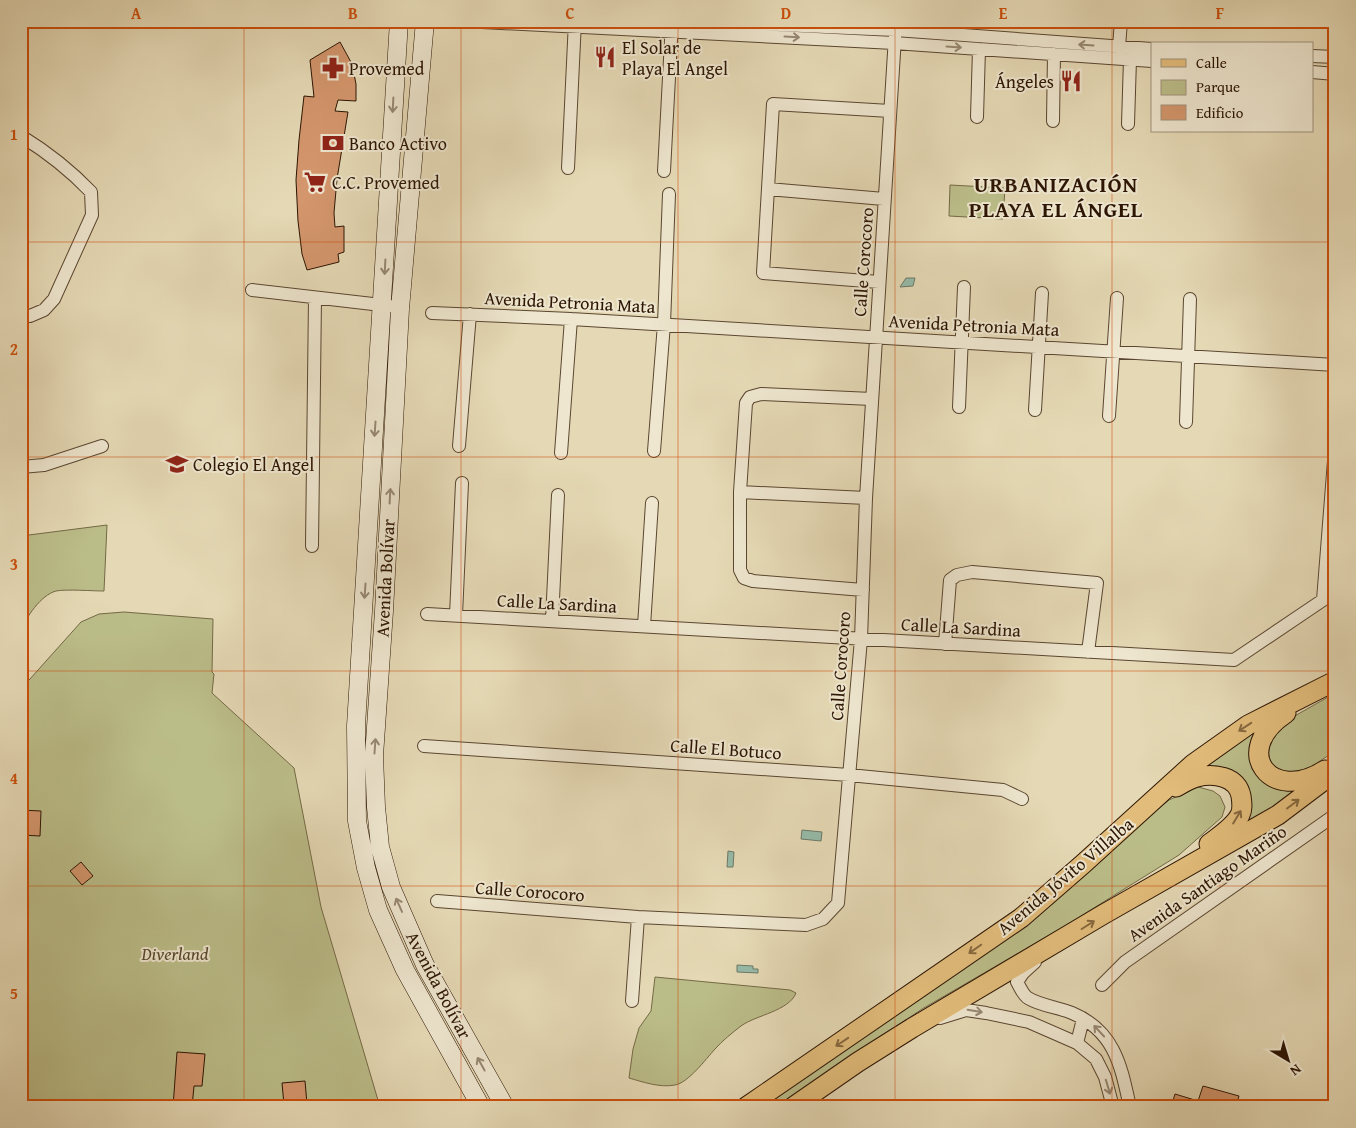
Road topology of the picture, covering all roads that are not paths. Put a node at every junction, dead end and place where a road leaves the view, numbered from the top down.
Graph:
1 (399, 21) edge
2 (425, 21) edge
3 (463, 21) edge
4 (690, 21) edge
5 (1121, 21) edge
6 (575, 24) edge
7 (646, 26) edge
8 (672, 26) edge
9 (895, 31) edge
10 (1119, 47) junction
11 (979, 49) junction
12 (1151, 49) edge
13 (1054, 54) junction
14 (1314, 56) edge
15 (1335, 57) edge
16 (1130, 60) junction
17 (1151, 61) edge
18 (1314, 72) edge
19 (1335, 74) edge
20 (890, 111) junction
21 (978, 117) dead end
22 (1053, 121) dead end
23 (1128, 124) dead end
24 (21, 136) edge
25 (568, 168) dead end
26 (664, 171) dead end
27 (768, 189) junction
28 (670, 194) dead end
29 (884, 199) junction
30 (879, 282) junction
31 (964, 287) dead end
32 (252, 290) dead end
33 (1042, 293) dead end
34 (315, 298) junction
35 (1117, 298) dead end
36 (1190, 299) dead end
37 (391, 306) junction
38 (432, 313) dead end
39 (470, 314) junction
40 (26, 315) edge
41 (571, 319) junction
42 (664, 324) junction
43 (875, 337) junction
44 (962, 342) junction
45 (1039, 347) junction
46 (1113, 352) junction
47 (1189, 356) junction
48 (1335, 365) edge
49 (872, 399) junction
50 (959, 407) dead end
51 (1035, 410) dead end
52 (1109, 416) dead end
53 (1186, 422) dead end
54 (102, 446) dead end
55 (459, 446) dead end
56 (1335, 448) edge
57 (654, 451) dead end
58 (561, 453) dead end
59 (21, 467) edge
60 (462, 483) dead end
61 (740, 492) junction
62 (558, 494) dead end
63 (866, 498) junction
64 (652, 503) dead end
65 (312, 546) dead end
66 (863, 590) junction
67 (427, 614) dead end
68 (456, 615) junction
69 (552, 620) junction
70 (644, 626) junction
71 (861, 639) junction
72 (945, 644) junction
73 (1088, 652) junction
74 (1335, 681) edge
75 (424, 746) dead end
76 (1335, 764) edge
77 (1335, 772) edge
78 (849, 775) junction
79 (1160, 794) junction
80 (1022, 799) dead end
81 (1335, 815) edge
82 (1160, 882) junction
83 (437, 901) dead end
84 (638, 917) junction
85 (1063, 940) junction
86 (1102, 985) dead end
87 (632, 1001) dead end
88 (1083, 1019) junction
89 (912, 1028) junction
90 (1077, 1043) junction
91 (481, 1107) edge
92 (505, 1107) edge
93 (746, 1107) edge
94 (794, 1107) edge
95 (1113, 1107) edge
96 (1130, 1107) edge

1 -> 37 street, Avenida Bolívar
2 - 37 street, Avenida Bolívar
3 - 6 street
4 - 9 street
5 - 10 street
6 - 7 street
6 - 25 street
7 - 8 street
8 -> 9 street
8 - 26 street
10 -> 9 street
9 -> 11 street
9 - 20 street, Calle Corocoro
10 - 12 street
11 - 13 street
11 - 21 street
13 - 16 street
13 - 22 street
14 - 15 street
16 - 17 street
16 - 23 street
18 - 19 street
20 - 27 street
20 - 29 street, Calle Corocoro
24 - 40 street
27 - 29 street
27 - 30 street
28 - 42 street
29 - 30 street, Calle Corocoro
30 - 43 street, Calle Corocoro
31 - 44 street
32 - 34 street
33 - 45 street
34 - 37 street
34 - 65 street
35 - 46 street
36 - 47 street
37 -> 91 street, Avenida Bolívar
92 -> 37 street, Avenida Bolívar
38 - 39 street, Avenida Petronia Mata
39 - 41 street, Avenida Petronia Mata
39 - 55 street
41 - 42 street, Avenida Petronia Mata
41 - 58 street
42 - 43 street, Avenida Petronia Mata
42 - 57 street
43 - 44 street, Avenida Petronia Mata
43 - 49 street, Calle Corocoro
44 - 45 street, Avenida Petronia Mata
44 - 50 street
45 - 46 street, Avenida Petronia Mata
45 - 51 street
46 - 47 street, Avenida Petronia Mata
46 - 52 street
47 - 48 street, Avenida Petronia Mata
47 - 53 street
49 - 61 street
49 - 63 street, Calle Corocoro
54 - 59 street
56 - 73 street, Calle La Sardina
60 - 68 street
61 - 63 street
61 - 66 street
62 - 69 street
63 - 66 street, Calle Corocoro
64 - 70 street
66 - 71 street, Calle Corocoro
67 - 68 street, Calle La Sardina
68 - 69 street, Calle La Sardina
69 - 70 street, Calle La Sardina
70 - 71 street, Calle La Sardina
71 - 72 street, Calle La Sardina
71 - 78 street, Calle Corocoro
72 - 73 street, Calle La Sardina
72 - 73 street
74 - 76 main road
74 -> 79 main road, Avenida Jóvito Villalba
75 - 78 street, Calle El Botuco
82 -> 77 main road
78 - 80 street, Calle El Botuco
78 - 84 street, Calle Corocoro
82 -> 79 main road
79 -> 93 main road, Avenida Jóvito Villalba
81 - 86 street, Avenida Santiago Mariño
85 -> 82 main road
83 - 84 street, Calle Corocoro
84 - 87 street
85 - 88 street
85 - 89 main road
88 - 90 street
96 -> 88 street
89 -> 90 street
89 - 94 main road
90 -> 95 street

